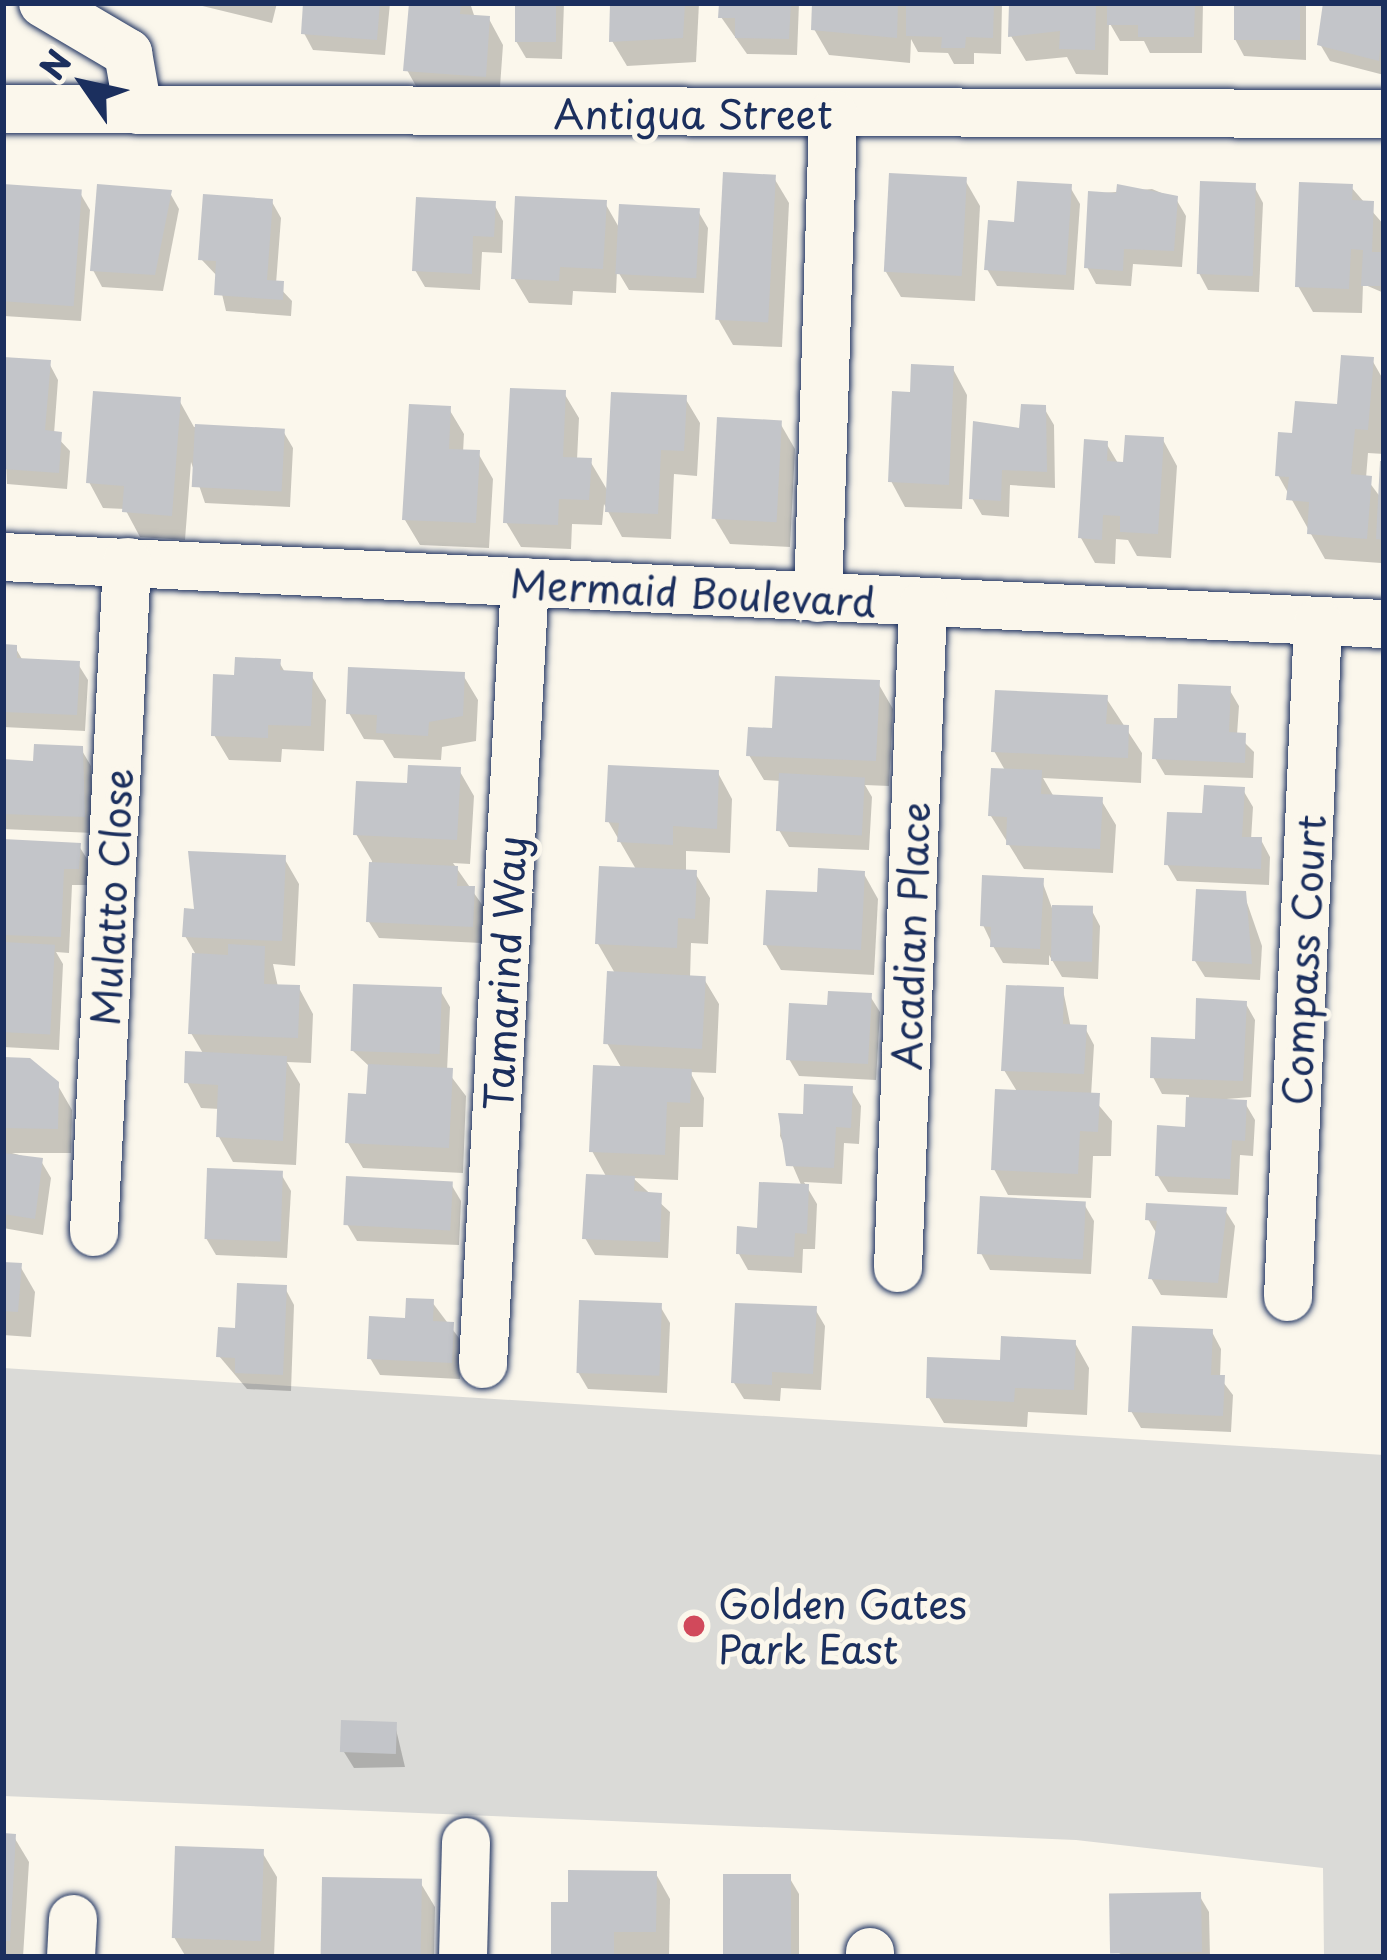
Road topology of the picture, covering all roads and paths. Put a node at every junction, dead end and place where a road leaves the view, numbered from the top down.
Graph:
1 (43, 3) edge
2 (3, 109) edge
3 (138, 110) junction
4 (833, 114) junction
5 (1384, 114) edge
6 (3, 557) edge
7 (127, 562) junction
8 (525, 582) junction
9 (818, 598) junction
10 (922, 604) junction
11 (1318, 623) junction
12 (1384, 625) edge
13 (94, 1232) dead end
14 (898, 1268) dead end
15 (1288, 1297) dead end
16 (483, 1364) dead end
17 (466, 1843) dead end
18 (464, 1957) edge

1 - 3 street
2 - 3 street, Antigua Street
3 - 4 street, Antigua Street
4 - 5 street, Antigua Street
4 - 9 street
6 - 7 street, Mermaid Boulevard
7 - 8 street, Mermaid Boulevard
7 - 13 street, Mulatto Close
8 - 9 street, Mermaid Boulevard
8 - 16 street, Tamarind Way
9 - 10 street, Mermaid Boulevard
10 - 11 street, Mermaid Boulevard
10 - 14 street, Acadian Place
11 - 12 street, Mermaid Boulevard
11 - 15 street, Compass Court
17 - 18 street

